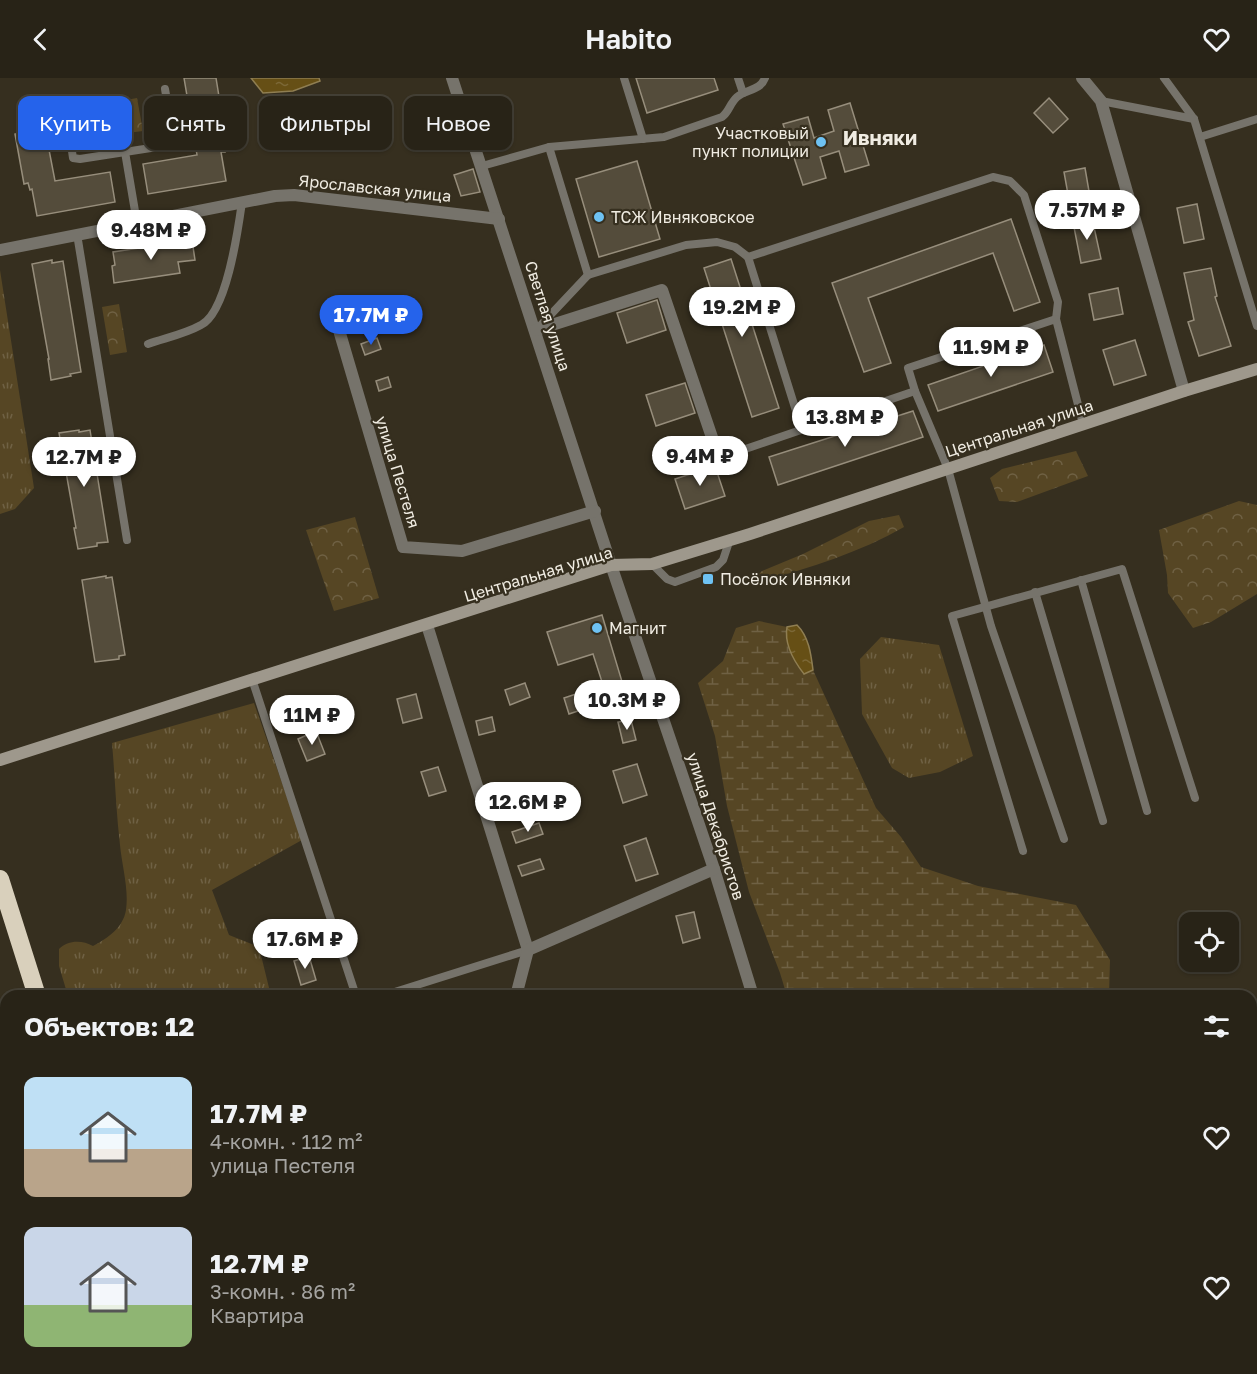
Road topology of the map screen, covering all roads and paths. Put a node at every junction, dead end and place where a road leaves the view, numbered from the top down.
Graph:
1 (452, 78) edge
2 (624, 78) edge
3 (738, 78) edge
4 (765, 78) edge
5 (1082, 78) edge
6 (1164, 78) edge
7 (165, 89) dead end
8 (743, 93) junction
9 (1101, 101) junction
10 (1194, 119) junction
11 (1257, 119) edge
12 (1200, 137) junction
13 (643, 139) junction
14 (549, 147) junction
15 (72, 150) edge
16 (125, 152) junction
17 (482, 166) junction
18 (242, 202) junction
19 (499, 219) junction
20 (137, 223) junction
21 (77, 234) junction
22 (0, 250) edge
23 (748, 257) junction
24 (588, 275) junction
25 (1056, 319) junction
26 (336, 320) dead end
27 (1257, 326) edge
28 (536, 330) junction
29 (148, 344) dead end
30 (1257, 369) edge
31 (915, 391) junction
32 (1184, 391) junction
33 (1083, 424) junction
34 (802, 430) junction
35 (719, 458) joint
36 (948, 469) junction
37 (595, 511) junction
38 (127, 540) dead end
39 (730, 540) junction
40 (652, 564) junction
41 (611, 565) junction
42 (1081, 580) junction
43 (1035, 592) junction
44 (985, 606) junction
45 (427, 625) junction
46 (252, 679) junction
47 (0, 760) edge
48 (1195, 798) dead end
49 (1147, 811) dead end
50 (1103, 821) dead end
51 (1064, 839) dead end
52 (1023, 851) dead end
53 (714, 869) junction
54 (0, 879) edge
55 (528, 950) junction
56 (35, 990) edge
57 (354, 990) edge
58 (401, 990) edge
59 (518, 990) edge
60 (751, 990) edge

1 - 17 street, Светлая улица
2 - 13 lane
3 - 8 lane
4 - 8 lane
5 - 9 street
6 - 10 lane
7 - 16 lane
8 - 13 lane
9 - 10 lane
9 - 32 street
10 - 12 lane
11 - 12 lane
12 - 27 lane
13 - 14 lane
14 - 17 lane
14 - 24 lane
15 - 16 lane
16 - 20 lane
17 - 19 street, Светлая улица
18 - 19 street, Ярославская улица
18 - 20 street, Ярославская улица
18 - 29 lane
19 - 28 street, Светлая улица
20 - 21 street, Ярославская улица
21 - 22 street, Ярославская улица
21 - 38 lane
23 - 24 lane
23 - 25 lane
23 - 34 lane
24 - 28 lane
25 - 31 lane
25 - 33 lane
26 - 37 street, улица Пестеля
28 - 35 street
28 - 37 street, Светлая улица
30 - 32 street, Центральная улица
31 - 34 lane
31 - 36 lane
32 - 33 street, Центральная улица
33 - 36 street, Центральная улица
34 - 35 lane
36 - 39 street, Центральная улица
36 - 44 lane
37 - 41 street, Светлая улица
39 - 40 street, Центральная улица
39 - 40 lane
40 - 41 street, Центральная улица
41 - 45 street, Центральная улица
41 - 53 street, улица Декабристов
42 - 43 lane
42 - 48 lane
42 - 49 lane
43 - 44 lane
43 - 50 lane
44 - 51 lane
44 - 52 lane
45 - 46 street, Центральная улица
45 - 55 street
46 - 47 street, Центральная улица
46 - 57 lane
53 - 55 street
53 - 60 street, улица Декабристов
54 - 56 highway
55 - 58 lane
55 - 59 street

